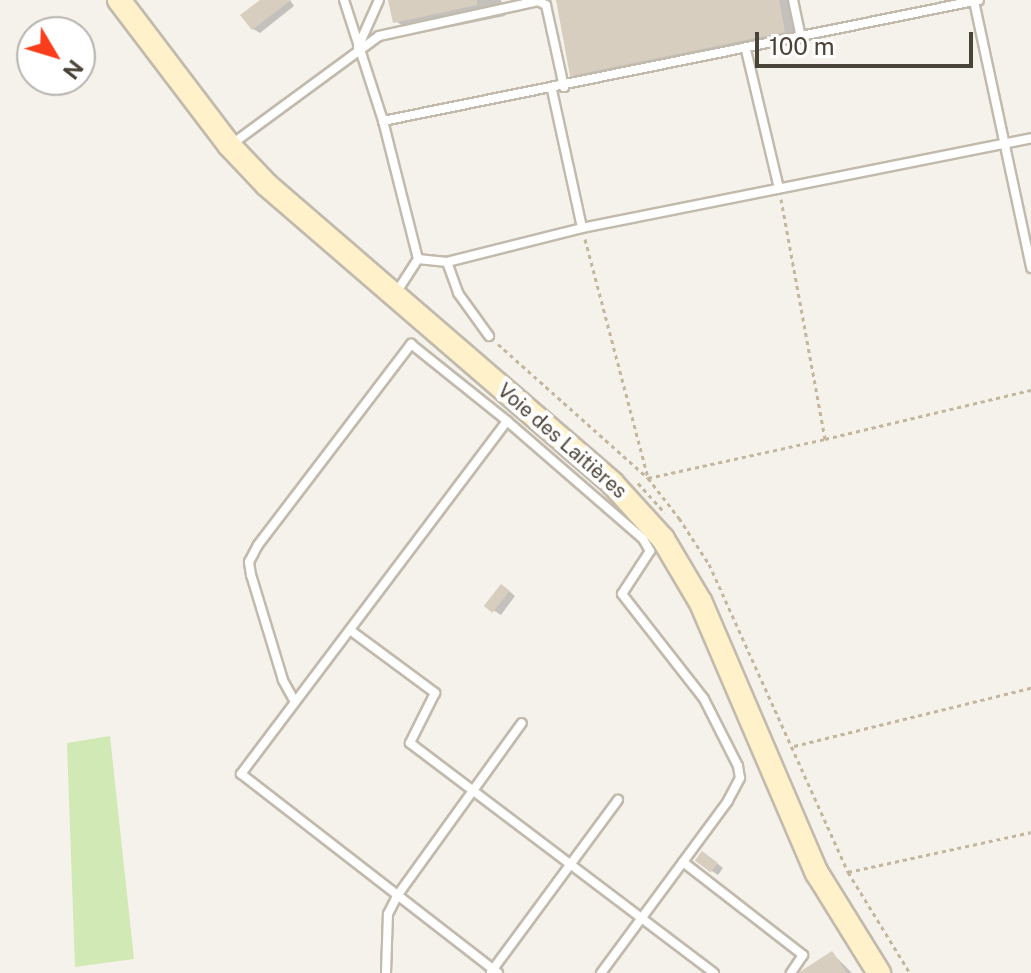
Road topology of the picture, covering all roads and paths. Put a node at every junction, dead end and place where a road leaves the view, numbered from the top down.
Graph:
1 (119, 0) edge
2 (344, 0) edge
3 (379, 0) edge
4 (793, 0) edge
5 (977, 0) edge
6 (801, 38) junction
7 (358, 48) junction
8 (746, 50) junction
9 (564, 87) junction
10 (552, 90) junction
11 (383, 121) junction
12 (1031, 138) edge
13 (1005, 143) junction
14 (229, 145) junction
15 (779, 188) junction
16 (582, 228) junction
17 (418, 259) junction
18 (447, 262) junction
19 (1031, 268) edge
20 (394, 296) junction
21 (489, 336) dead end
22 (1031, 390) edge
23 (507, 421) junction
24 (825, 439) junction
25 (350, 630) junction
26 (1031, 688) edge
27 (295, 702) junction
28 (522, 723) dead end
29 (794, 746) dead end
30 (472, 786) junction
31 (618, 800) dead end
32 (1031, 832) edge
33 (570, 862) junction
34 (683, 862) junction
35 (848, 872) dead end
36 (397, 896) junction
37 (641, 917) junction
38 (494, 971) edge
39 (386, 973) edge
40 (601, 973) edge
41 (714, 973) edge
42 (791, 973) edge
43 (879, 973) edge

1 - 14 street, Voie des Laitières
2 - 7 lane
3 - 7 lane
4 - 6 lane
5 - 6 lane
5 - 13 lane
6 - 8 lane
7 - 9 lane
7 - 11 lane
7 - 14 lane
8 - 9 lane
8 - 15 lane
9 - 10 lane
10 - 11 lane
10 - 16 lane
11 - 17 lane
12 - 13 lane
13 - 15 lane
13 - 19 lane
14 - 20 street, Voie des Laitières
15 - 16 lane
15 - 24 path
16 - 18 lane
16 - 24 path
17 - 18 lane
17 - 20 lane
18 - 21 lane
20 - 43 street, Voie des Laitières
22 - 24 path
23 - 25 lane
23 - 27 lane
23 - 34 lane
25 - 27 lane
25 - 30 lane
26 - 29 path
27 - 36 lane
28 - 30 lane
30 - 33 lane
30 - 36 lane
31 - 33 lane
32 - 35 path
33 - 37 lane
33 - 38 lane
34 - 37 lane
34 - 42 lane
36 - 38 lane
36 - 39 lane
37 - 40 lane
37 - 41 lane

